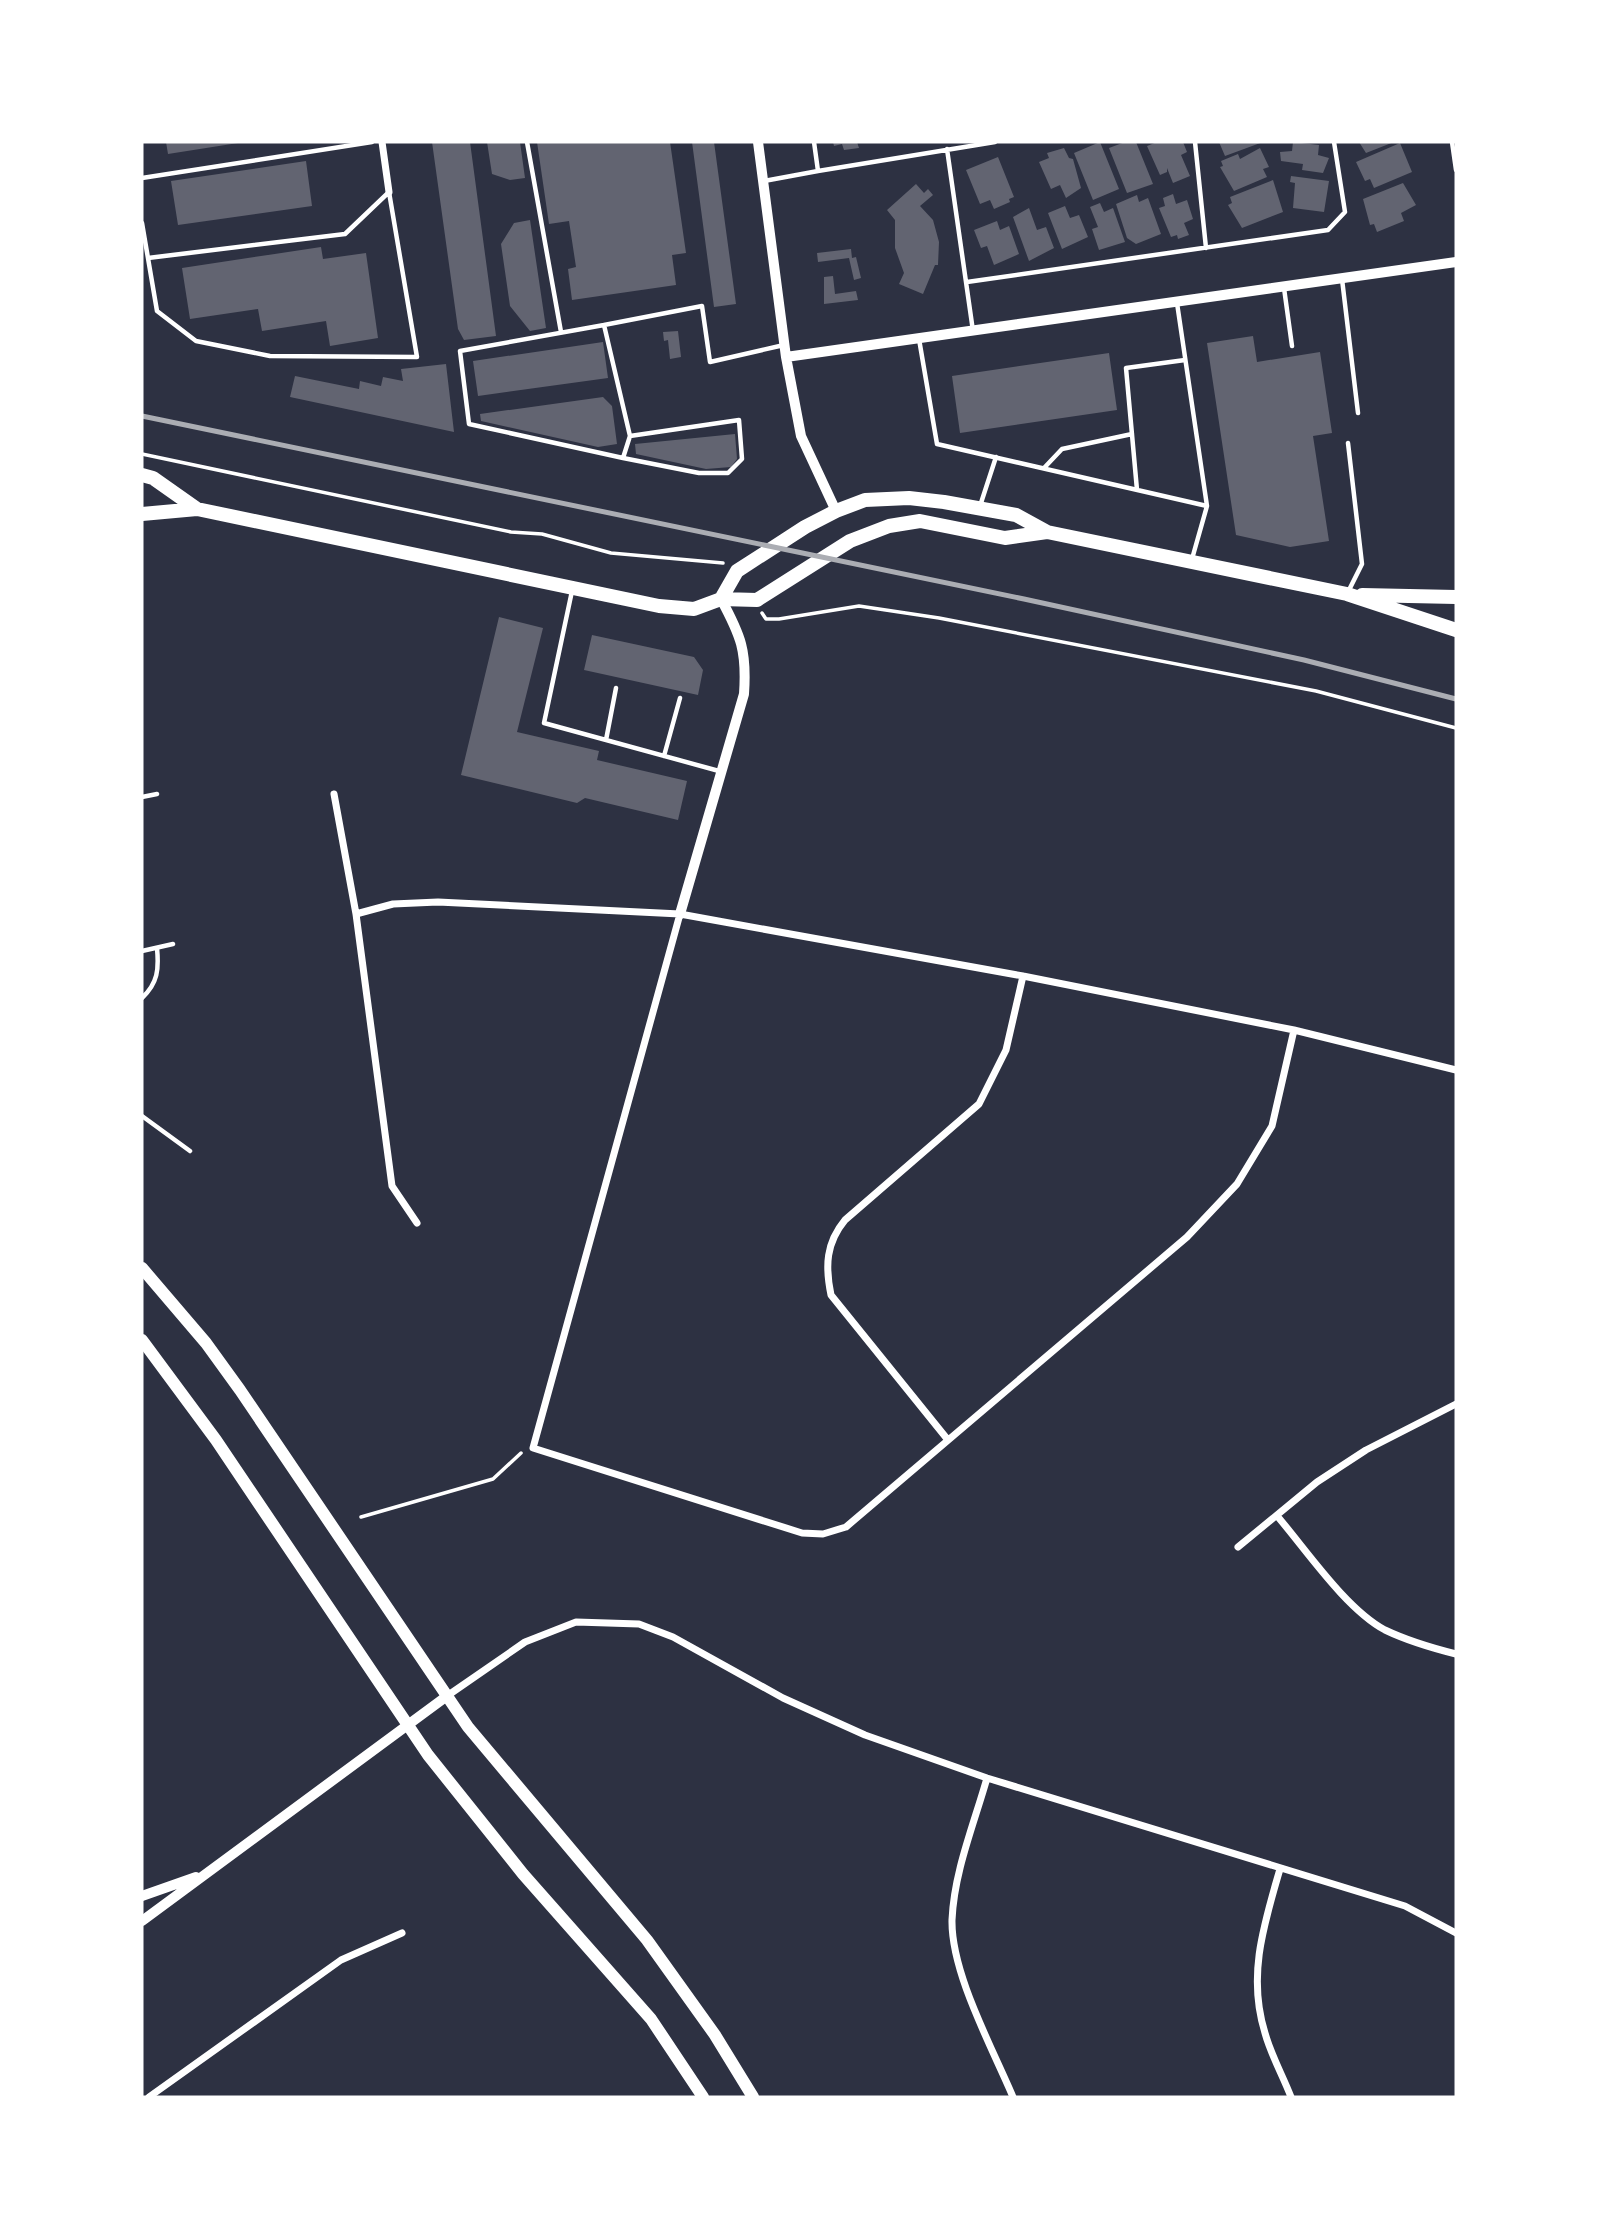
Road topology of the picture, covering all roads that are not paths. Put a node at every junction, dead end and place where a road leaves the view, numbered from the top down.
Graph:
1 (373, 142) edge
2 (382, 142) edge
3 (527, 142) edge
4 (758, 142) edge
5 (814, 142) edge
6 (995, 142) edge
7 (1195, 142) edge
8 (1334, 142) edge
9 (1452, 142) edge
10 (947, 149) junction
11 (1456, 170) edge
12 (818, 171) junction
13 (142, 178) edge
14 (763, 181) junction
15 (389, 191) junction
16 (142, 223) edge
17 (1206, 248) junction
18 (148, 257) junction
19 (1456, 262) edge
20 (1342, 279) junction
21 (967, 282) junction
22 (1284, 287) junction
23 (1177, 302) junction
24 (604, 325) junction
25 (561, 332) junction
26 (973, 332) junction
27 (919, 339) junction
28 (785, 345) junction
29 (1292, 346) dead end
30 (786, 357) junction
31 (1185, 360) junction
32 (1358, 413) dead end
33 (1132, 434) junction
34 (630, 436) junction
35 (1348, 443) dead end
36 (996, 457) junction
37 (623, 458) junction
38 (1044, 468) junction
39 (142, 475) edge
40 (1137, 490) junction
41 (1207, 506) junction
42 (197, 509) junction
43 (979, 509) junction
44 (836, 510) junction
45 (142, 514) edge
46 (1047, 532) junction
47 (1191, 562) junction
48 (573, 587) junction
49 (1347, 594) junction
50 (1456, 597) edge
51 (721, 599) junction
52 (1456, 630) edge
53 (616, 688) dead end
54 (680, 698) dead end
55 (606, 740) junction
56 (664, 756) junction
57 (722, 772) junction
58 (157, 794) dead end
59 (334, 794) dead end
60 (142, 797) edge
61 (356, 914) junction
62 (680, 914) junction
63 (173, 944) dead end
64 (157, 948) junction
65 (142, 951) edge
66 (1023, 976) junction
67 (142, 998) edge
68 (1294, 1030) junction
69 (1456, 1070) edge
70 (142, 1116) edge
71 (190, 1151) dead end
72 (417, 1223) dead end
73 (142, 1268) edge
74 (142, 1340) edge
75 (1456, 1404) edge
76 (948, 1440) junction
77 (1278, 1517) junction
78 (1238, 1547) dead end
79 (1456, 1654) edge
80 (447, 1696) junction
81 (407, 1725) junction
82 (987, 1778) junction
83 (1280, 1869) junction
84 (208, 1872) junction
85 (142, 1896) edge
86 (142, 1922) edge
87 (402, 1933) dead end
88 (1456, 1933) edge
89 (149, 2097) edge
90 (703, 2097) edge
91 (753, 2097) edge
92 (1013, 2097) edge
93 (1291, 2097) edge

1 - 13 lane
2 - 15 street
3 - 25 lane
4 - 14 street
5 - 12 lane
6 - 10 lane
7 - 17 lane
8 - 17 lane
9 - 11 lane
10 - 12 lane
10 - 21 lane
12 - 14 lane
14 - 28 street
15 - 18 lane
15 - 18 lane
16 - 18 lane
17 - 21 lane
19 - 20 street
20 - 22 street
20 - 32 lane
21 - 26 lane
22 - 23 street
22 - 29 lane
23 - 26 street
23 - 31 lane
24 - 25 lane
24 - 28 lane
24 - 34 lane
25 - 37 lane
26 - 27 street
27 - 30 street
27 - 36 lane
28 - 30 street
30 - 44 street
31 - 33 lane
31 - 41 lane
33 - 38 lane
33 - 40 lane
34 - 37 lane
34 - 37 lane
35 - 49 lane
36 - 38 lane
36 - 43 lane
38 - 40 lane
39 - 42 main road
40 - 41 lane
41 - 47 lane
42 - 45 main road
42 - 48 main road
43 - 44 main road
43 - 46 main road
44 - 51 main road
46 - 47 main road
46 - 51 main road
47 - 49 main road
48 - 51 main road
48 - 55 lane
49 - 50 main road
49 - 52 main road
51 - 57 street
53 - 55 lane
54 - 56 lane
55 - 56 lane
56 - 57 lane
57 - 62 street
58 - 60 lane
59 - 61 street
61 - 62 street
61 - 72 street
62 - 66 street
62 - 76 street
63 - 64 lane
64 - 65 lane
64 - 67 lane
66 - 68 street
66 - 76 street
68 - 69 street
68 - 76 street
70 - 71 lane
73 - 80 main road
74 - 81 main road
75 - 77 street
77 - 78 street
77 - 79 street
80 - 81 street
80 - 82 street
80 - 91 main road
81 - 84 street
81 - 90 main road
82 - 83 street
82 - 92 street
83 - 88 street
83 - 93 street
84 - 85 street
84 - 86 street
87 - 89 street

